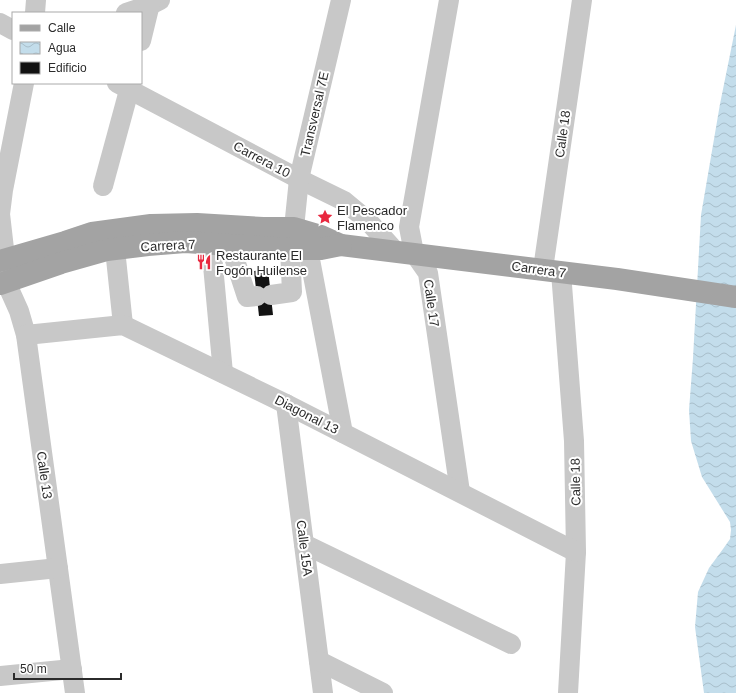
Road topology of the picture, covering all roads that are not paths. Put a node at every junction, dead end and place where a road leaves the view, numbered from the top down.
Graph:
1 (36, 0) edge
2 (341, 0) edge
3 (449, 0) edge
4 (582, 0) edge
5 (154, 2) edge
6 (35, 12) edge
7 (129, 12) edge
8 (0, 23) edge
9 (12, 29) edge
10 (142, 39) edge
11 (24, 84) edge
12 (126, 85) edge
13 (299, 179) junction
14 (103, 186) dead end
15 (0, 214) edge
16 (294, 228) junction
17 (221, 244) junction
18 (341, 245) junction
19 (115, 249) junction
20 (299, 249) junction
21 (404, 252) junction
22 (552, 271) junction
23 (2, 275) edge
24 (736, 297) edge
25 (123, 325) junction
26 (26, 335) junction
27 (223, 373) junction
28 (286, 404) junction
29 (343, 433) junction
30 (460, 492) junction
31 (304, 544) junction
32 (576, 552) junction
33 (58, 568) junction
34 (0, 574) edge
35 (511, 644) dead end
36 (319, 661) junction
37 (72, 669) junction
38 (0, 676) edge
39 (75, 693) edge
40 (323, 693) edge
41 (383, 693) edge
42 (568, 693) edge

1 - 6 street
2 - 13 street, Transversal 7E
3 - 21 street, Calle 17
4 - 22 street, Calle 18
5 - 7 street
5 - 10 street
8 - 9 street
11 - 15 street
12 - 13 street, Carrera 10
12 - 14 street
13 - 16 street, Transversal 7E
13 - 21 street, Carrera 10
15 - 23 street
16 - 18 main road, Carrera 7
16 - 23 main road, Carrera 7
17 - 19 main road, Carrera 7
17 - 20 main road, Carrera 7
17 - 20 street
17 - 27 street
18 - 20 main road, Carrera 7
18 - 21 main road, Carrera 7
19 - 23 main road, Carrera 7
19 - 25 street
20 - 29 street
21 - 22 main road, Carrera 7
21 - 30 street, Calle 17
22 - 24 main road, Carrera 7
22 - 32 street, Calle 18
23 - 26 street, Calle 13
25 - 26 street
25 - 27 street, Diagonal 13
26 - 33 street, Calle 13
27 - 28 street, Diagonal 13
28 - 29 street, Diagonal 13
28 - 31 street, Calle 15A
29 - 30 street, Diagonal 13
30 - 32 street, Diagonal 13
31 - 35 street
31 - 36 street, Calle 15A
32 - 42 street, Calle 18
33 - 34 street
33 - 37 street, Calle 13
36 - 40 street, Calle 15A
36 - 41 street
37 - 38 street
37 - 39 street, Calle 13

